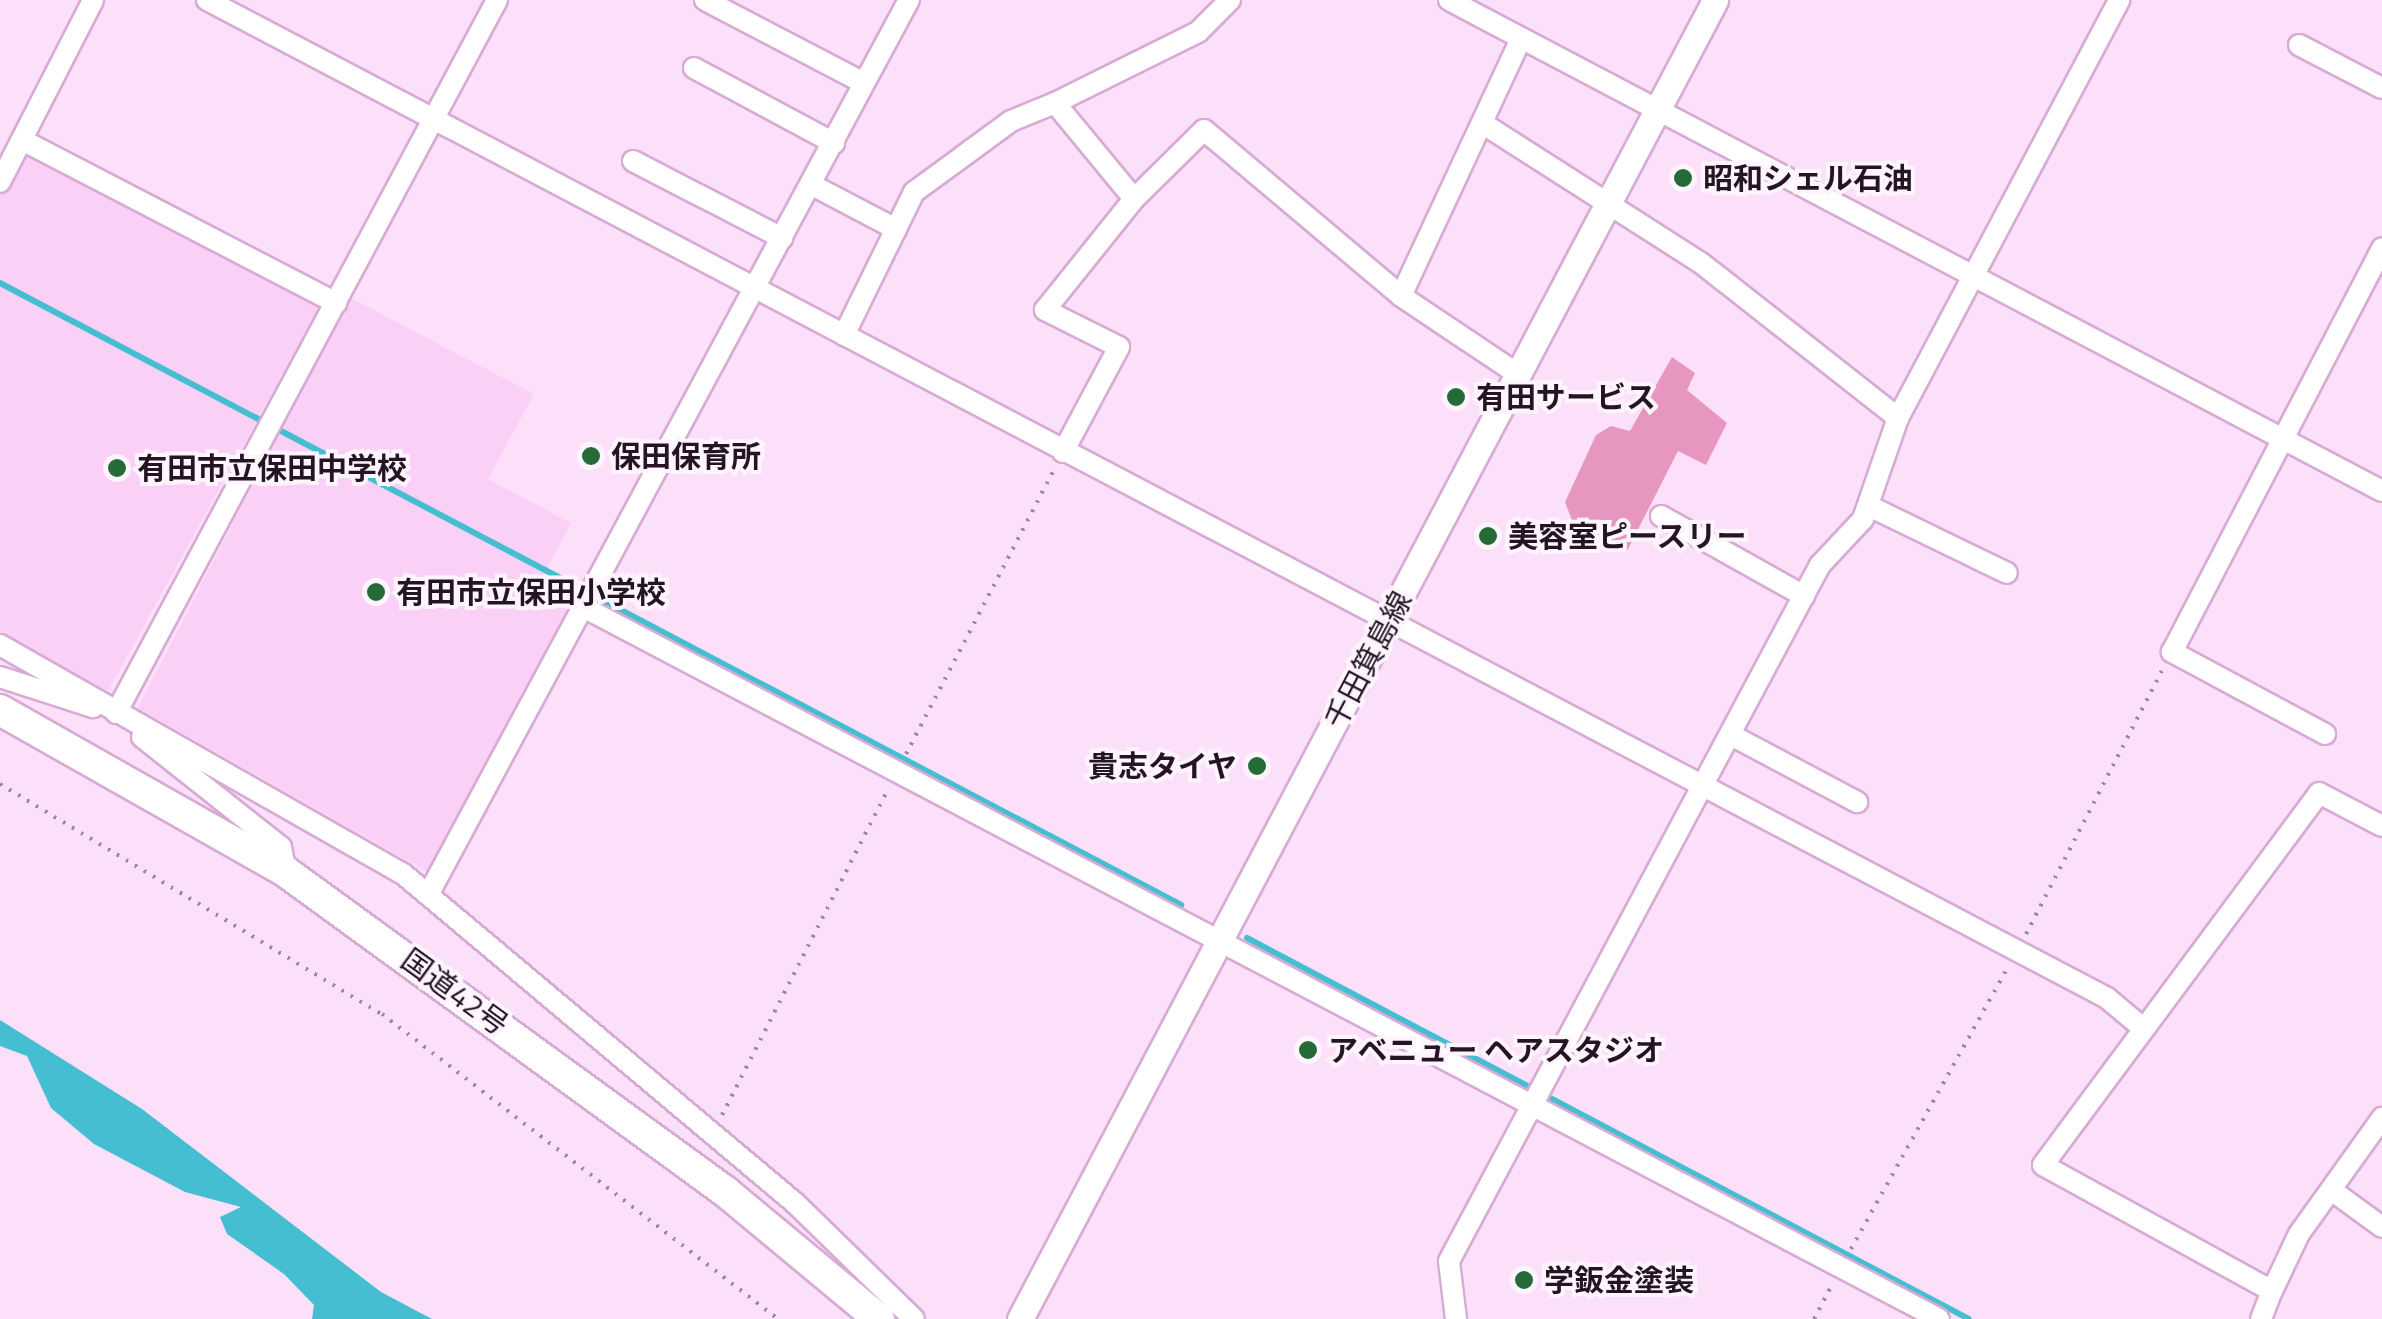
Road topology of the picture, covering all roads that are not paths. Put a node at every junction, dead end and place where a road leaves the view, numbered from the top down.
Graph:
1 (93, 0) edge
2 (207, 0) edge
3 (498, 0) edge
4 (705, 0) edge
5 (909, 0) edge
6 (1230, 0) edge
7 (1449, 0) edge
8 (1715, 0) edge
9 (2119, 0) edge
10 (1521, 39) junction
11 (2298, 45) dead end
12 (694, 68) dead end
13 (864, 83) junction
14 (2382, 88) edge
15 (1055, 103) junction
16 (1655, 112) junction
17 (435, 119) junction
18 (1482, 122) junction
19 (22, 140) junction
20 (834, 143) junction
21 (633, 161) dead end
22 (0, 182) edge
23 (812, 185) junction
24 (1134, 199) junction
25 (1606, 205) junction
26 (896, 229) junction
27 (782, 238) junction
28 (2382, 248) edge
29 (1974, 276) junction
30 (754, 291) junction
31 (1400, 296) junction
32 (336, 303) junction
33 (844, 335) junction
34 (1516, 373) junction
35 (1898, 418) junction
36 (2280, 438) junction
37 (1064, 452) junction
38 (2382, 491) edge
39 (1869, 506) junction
40 (1661, 516) dead end
41 (2007, 573) dead end
42 (1804, 596) junction
43 (585, 608) junction
44 (1388, 622) junction
45 (0, 645) edge
46 (0, 677) edge
47 (0, 710) edge
48 (116, 713) junction
49 (2325, 734) dead end
50 (1731, 735) junction
51 (1703, 791) junction
52 (1857, 802) dead end
53 (2382, 826) edge
54 (286, 872) junction
55 (428, 895) junction
56 (1218, 945) junction
57 (2144, 1029) junction
58 (1534, 1104) junction
59 (2382, 1118) edge
60 (2334, 1192) junction
61 (2382, 1227) edge
62 (2272, 1291) junction
63 (1456, 1318) edge
64 (878, 1319) edge
65 (914, 1319) edge
66 (1020, 1319) edge
67 (1939, 1319) edge
68 (2261, 1319) edge

1 - 19 street
2 - 17 street
3 - 17 street
4 - 13 street
5 - 13 street
6 - 15 street
7 - 10 street
8 - 16 main road, 千田箕島線
9 - 29 street
10 - 16 street
10 - 18 street
11 - 14 street
12 - 20 street
13 - 20 street
15 - 24 street
15 - 26 street
16 - 25 main road, 千田箕島線
16 - 29 street
17 - 30 street
17 - 32 street
18 - 25 street
18 - 31 street
19 - 22 street
19 - 32 street
20 - 23 street
21 - 27 street
23 - 26 street
23 - 27 street
24 - 31 street
24 - 37 street
25 - 34 main road, 千田箕島線
25 - 35 street
26 - 33 street
27 - 30 street
28 - 36 street
29 - 35 street
29 - 36 street
30 - 33 street
30 - 43 street
31 - 34 street
32 - 48 street
33 - 37 street
34 - 44 main road, 千田箕島線
35 - 39 street
36 - 38 street
36 - 49 street
37 - 44 street
39 - 41 street
39 - 42 street
40 - 42 street
42 - 50 street
43 - 55 street
43 - 56 street
44 - 51 street
44 - 56 main road, 千田箕島線
45 - 48 street
46 - 48 street
47 - 54 highway, 国道42号
48 - 54 street
48 - 55 street
50 - 51 street
50 - 52 street
51 - 57 street
51 - 58 street
53 - 57 street
54 - 64 highway, 国道42号
55 - 65 street
56 - 58 street
56 - 66 main road, 千田箕島線
57 - 62 street
58 - 63 street
58 - 67 street
59 - 60 street
60 - 61 street
60 - 62 street
62 - 68 street

